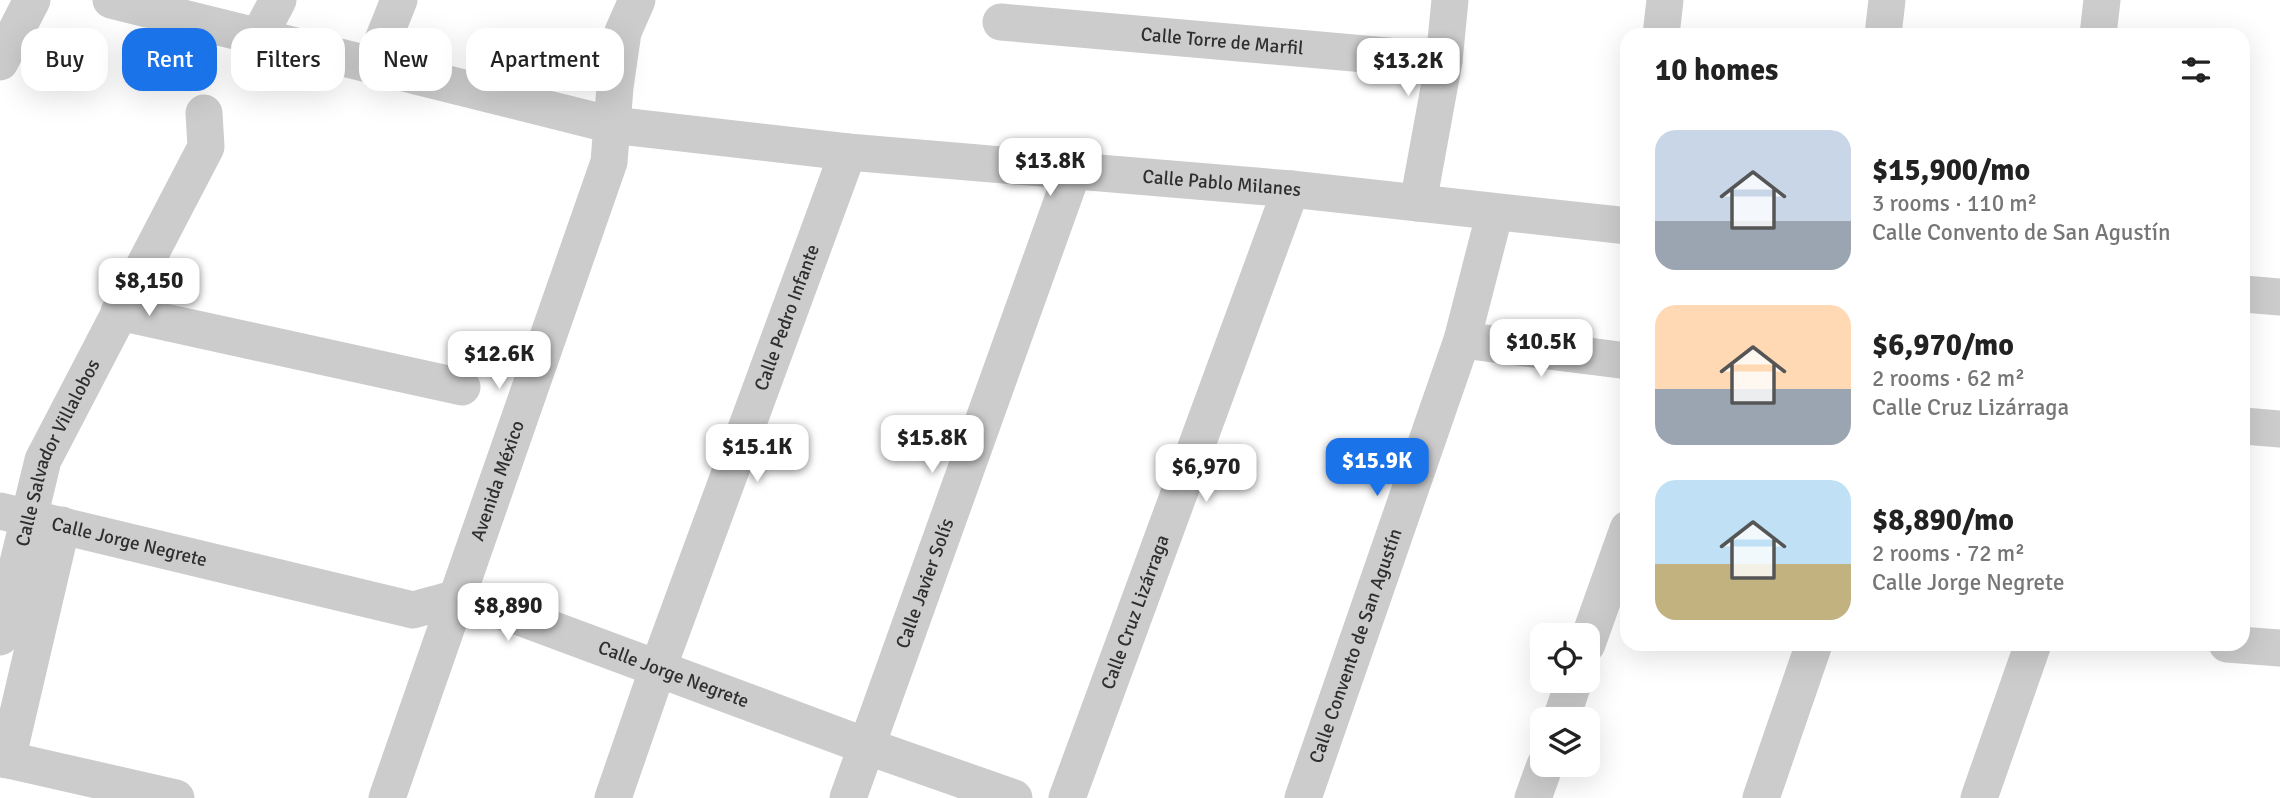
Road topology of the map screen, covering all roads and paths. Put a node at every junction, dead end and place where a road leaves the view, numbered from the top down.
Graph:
1 (32, 0) edge
2 (111, 0) edge
3 (278, 0) edge
4 (399, 0) edge
5 (638, 0) edge
6 (1450, 0) edge
7 (1665, 0) edge
8 (1887, 0) edge
9 (2102, 0) edge
10 (1000, 22) dead end
11 (263, 28) edge
12 (388, 28) edge
13 (1662, 28) edge
14 (1884, 28) edge
15 (2099, 28) edge
16 (231, 29) edge
17 (1444, 61) junction
18 (0, 62) edge
19 (452, 85) edge
20 (204, 113) dead end
21 (612, 125) junction
22 (848, 152) junction
23 (1073, 171) junction
24 (1291, 189) junction
25 (1418, 203) junction
26 (1495, 212) junction
27 (1620, 225) edge
28 (2250, 295) edge
29 (2280, 298) edge
30 (119, 312) junction
31 (1462, 340) junction
32 (1620, 360) edge
33 (461, 387) dead end
34 (2250, 426) edge
35 (2280, 429) edge
36 (30, 518) edge
37 (1620, 551) edge
38 (457, 598) junction
39 (1594, 623) edge
40 (0, 637) edge
41 (2250, 646) edge
42 (2280, 648) edge
43 (1812, 651) edge
44 (2031, 651) edge
45 (658, 668) junction
46 (866, 746) junction
47 (3, 759) edge
48 (1541, 777) edge
49 (176, 798) edge
50 (387, 798) edge
51 (613, 798) edge
52 (848, 798) edge
53 (1014, 798) edge
54 (1067, 798) edge
55 (1303, 798) edge
56 (1533, 798) edge
57 (1761, 798) edge
58 (1979, 798) edge

1 - 18 street
2 - 16 street, Calle Pablo Milanes
3 - 11 street
4 - 12 street
5 - 21 street, Avenida México
6 - 17 street
7 - 13 street
8 - 14 street
9 - 15 street
10 - 17 street, Calle Torre de Marfil
17 - 25 street
19 - 21 street, Calle Pablo Milanes
20 - 30 street, Calle Salvador Villalobos
21 - 22 street, Calle Pablo Milanes
21 - 38 street, Avenida México
22 - 23 street, Calle Pablo Milanes
22 - 45 street, Calle Pedro Infante
23 - 24 street, Calle Pablo Milanes
23 - 46 street, Calle Javier Solís
24 - 25 street, Calle Pablo Milanes
24 - 54 street, Calle Cruz Lizárraga
25 - 26 street, Calle Pablo Milanes
26 - 27 street, Calle Pablo Milanes
26 - 31 street, Calle Convento de San Agustín
28 - 29 street
30 - 33 street
30 - 36 street, Calle Salvador Villalobos
31 - 32 street
31 - 55 street, Calle Convento de San Agustín
34 - 35 street
36 - 38 street, Calle Jorge Negrete
36 - 40 street, Calle Salvador Villalobos
36 - 47 street, Calle Salvador Villalobos
37 - 39 street
38 - 45 street, Calle Jorge Negrete
38 - 50 street, Avenida México
41 - 42 street
43 - 57 street
44 - 58 street
45 - 46 street, Calle Jorge Negrete
45 - 51 street, Calle Pedro Infante
46 - 52 street, Calle Javier Solís
46 - 53 street, Calle Jorge Negrete
47 - 49 street
48 - 56 street

